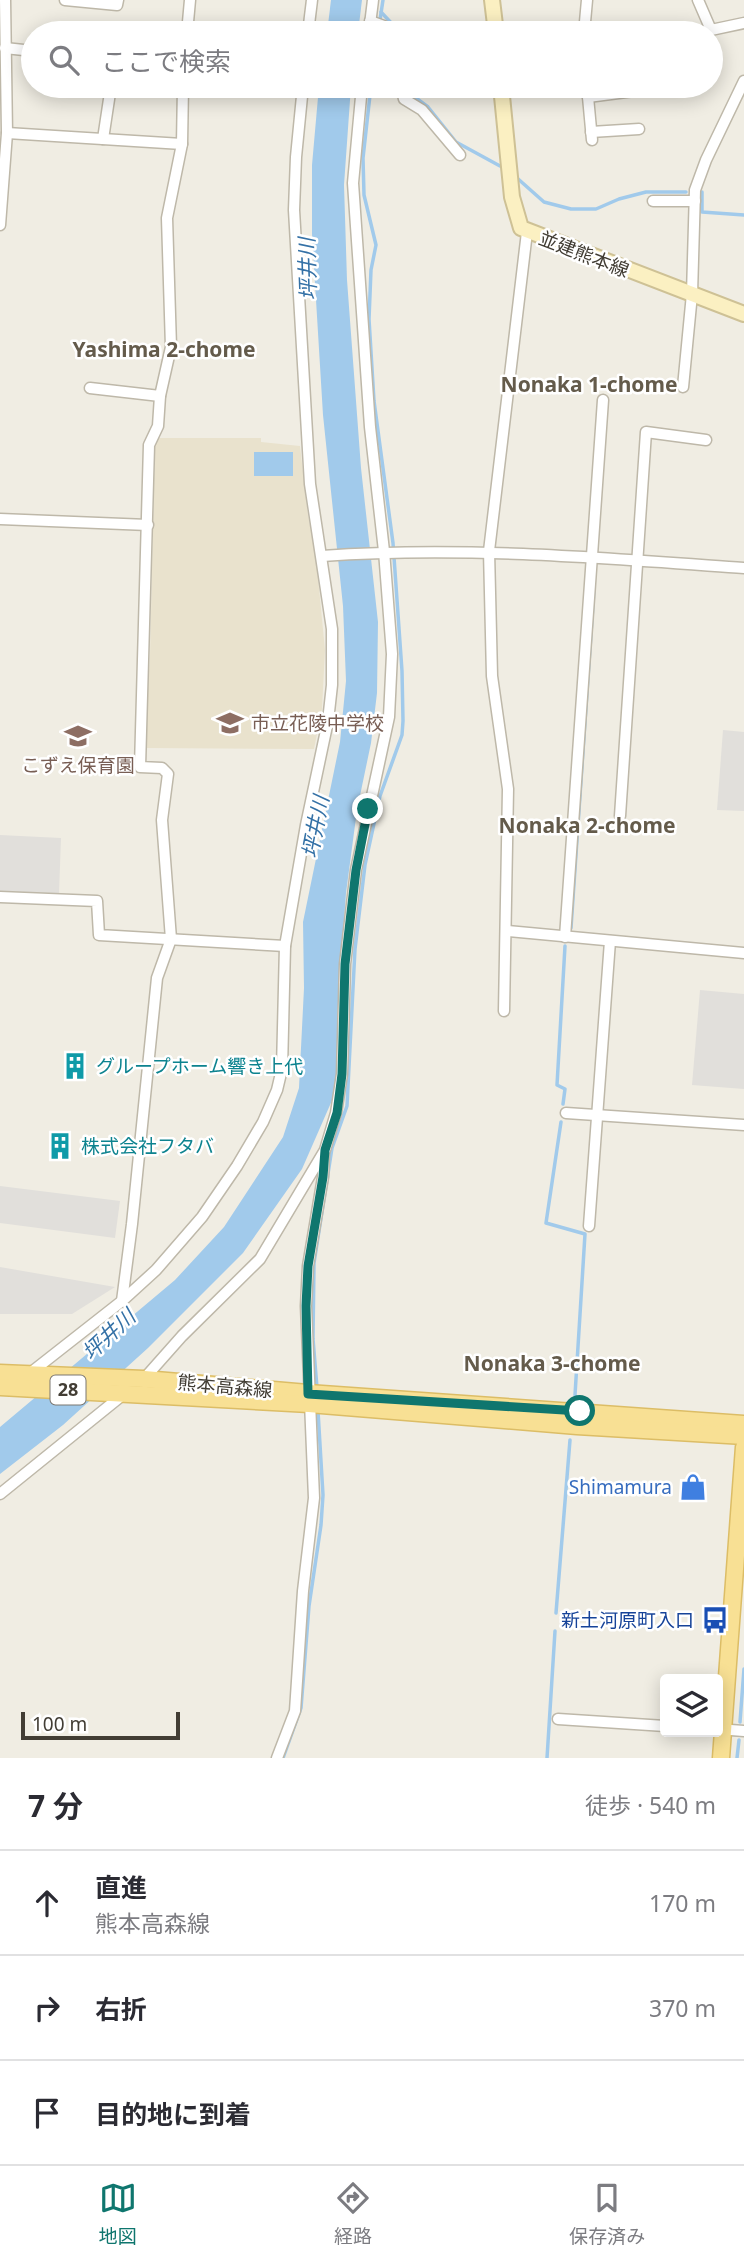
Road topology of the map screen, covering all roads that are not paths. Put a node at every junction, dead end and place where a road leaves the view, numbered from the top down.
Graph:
1 (5, 0) edge
2 (65, 0) edge
3 (118, 0) edge
4 (190, 0) edge
5 (312, 0) edge
6 (373, 0) edge
7 (492, 0) edge
8 (587, 0) edge
9 (698, 0) edge
10 (2, 18) edge
11 (188, 21) edge
12 (310, 21) edge
13 (370, 21) edge
14 (495, 21) edge
15 (585, 21) edge
16 (706, 21) edge
17 (744, 23) edge
18 (723, 27) edge
19 (5, 48) junction
20 (21, 50) edge
21 (744, 81) edge
22 (109, 98) edge
23 (183, 98) edge
24 (302, 98) edge
25 (361, 98) edge
26 (404, 98) edge
27 (502, 98) edge
28 (588, 98) edge
29 (639, 129) dead end
30 (7, 133) junction
31 (103, 139) junction
32 (182, 144) junction
33 (460, 155) dead end
34 (653, 201) dead end
35 (695, 201) junction
36 (0, 225) edge
37 (527, 232) junction
38 (692, 294) junction
39 (744, 314) edge
40 (683, 387) dead end
41 (90, 388) dead end
42 (160, 396) junction
43 (603, 400) dead end
44 (706, 440) dead end
45 (0, 519) edge
46 (148, 525) junction
47 (489, 551) junction
48 (380, 552) junction
49 (327, 556) junction
50 (590, 559) junction
51 (637, 561) junction
52 (744, 568) edge
53 (620, 816) dead end
54 (0, 897) edge
55 (507, 932) junction
56 (565, 937) junction
57 (171, 939) junction
58 (610, 940) junction
59 (285, 946) junction
60 (744, 953) edge
61 (504, 1011) dead end
62 (566, 1114) dead end
63 (597, 1115) junction
64 (744, 1125) edge
65 (325, 1150) junction
66 (589, 1226) dead end
67 (122, 1301) junction
68 (0, 1373) edge
69 (29, 1374) junction
70 (144, 1379) junction
71 (4, 1391) edge
72 (125, 1393) junction
73 (309, 1399) junction
74 (744, 1424) edge
75 (744, 1436) edge
76 (744, 1447) edge
77 (0, 1494) edge
78 (723, 1694) edge
79 (558, 1719) dead end
80 (660, 1726) edge
81 (723, 1729) edge
82 (744, 1731) edge
83 (720, 1737) edge
84 (277, 1758) edge
85 (721, 1758) edge

1 - 10 street
2 - 3 street
4 - 11 street
5 - 12 street
6 - 13 street
7 - 14 main road
8 - 15 street
9 - 16 street
10 - 19 street
17 - 18 street
19 - 20 street
19 - 30 street
21 - 35 street
22 - 31 street
23 - 32 street
24 - 49 street
25 - 48 street
26 - 33 street
27 - 37 main road, 並建熊本線
28 - 29 street
30 - 31 street
30 - 36 street
31 - 32 street
32 - 42 street
34 - 35 street
35 - 38 street
37 - 38 main road, 並建熊本線
37 - 47 street
38 - 39 main road, 並建熊本線
38 - 40 street
41 - 42 street
42 - 46 street
43 - 50 street
44 - 51 street
45 - 46 street
46 - 57 street
47 - 48 street
47 - 50 street
47 - 55 street
48 - 49 street
48 - 65 street
49 - 59 street
50 - 51 street
50 - 56 street
51 - 52 street
51 - 53 street
54 - 57 street
55 - 56 street
55 - 61 street
56 - 58 street
57 - 59 street
57 - 67 street
58 - 60 street
58 - 63 street
59 - 67 street
62 - 63 street
63 - 64 street
63 - 66 street
65 - 70 street
65 - 73 street
67 - 69 street
68 - 69 main road, 熊本高森線 / 28
69 - 70 main road, 熊本高森線 / 28
69 - 71 street
70 - 72 street
70 - 73 main road, 熊本高森線 / 28
71 - 72 main road, 熊本高森線 / 28
72 - 73 main road, 熊本高森線 / 28
72 - 77 street
73 - 74 main road, 熊本高森線 / 28
73 - 75 main road, 熊本高森線 / 28
73 - 84 street
76 - 78 main road
79 - 80 street
81 - 82 street
83 - 85 main road

